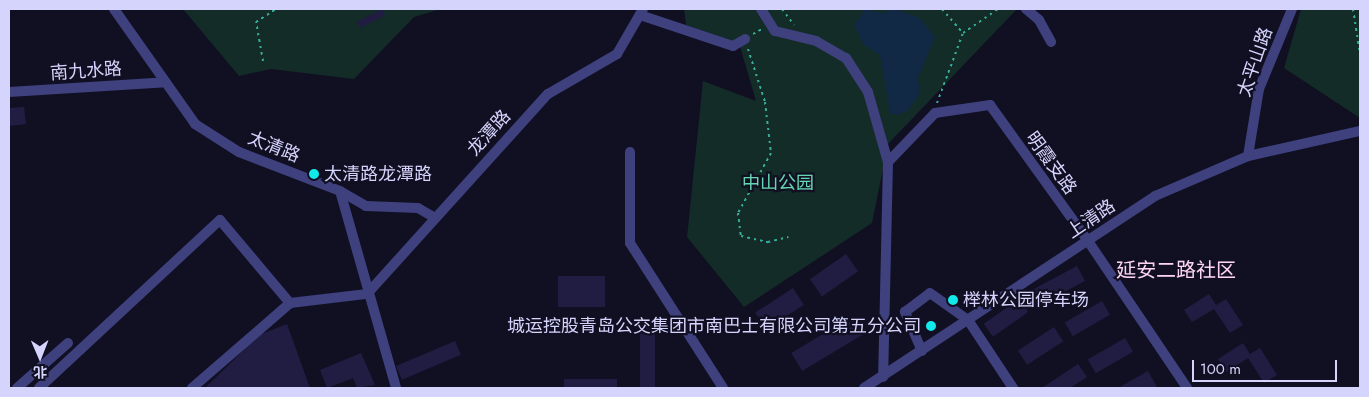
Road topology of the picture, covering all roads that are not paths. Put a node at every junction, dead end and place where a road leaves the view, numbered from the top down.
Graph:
1 (114, 9) edge
2 (761, 9) edge
3 (1026, 9) edge
4 (1292, 9) edge
5 (642, 12) edge
6 (745, 39) road end
7 (1051, 42) dead end
8 (166, 82) junction
9 (9, 92) edge
10 (1360, 131) edge
11 (630, 152) dead end
12 (1248, 156) junction
13 (888, 162) junction
14 (340, 191) junction
15 (436, 218) junction
16 (1088, 241) junction
17 (367, 294) junction
18 (290, 303) junction
19 (968, 320) junction
20 (68, 343) dead end
21 (922, 351) junction
22 (883, 377) junction
23 (17, 388) edge
24 (39, 388) edge
25 (192, 388) edge
26 (396, 388) edge
27 (723, 388) edge
28 (864, 388) edge
29 (1013, 388) edge
30 (1187, 388) edge

1 - 8 street, 太清路
2 - 13 street
3 - 7 street
4 - 12 street, 太平山路
5 - 6 street
5 - 15 street, 龙潭路
8 - 9 street, 南九水路
8 - 14 street, 太清路
10 - 12 street, 上清路
11 - 27 street
12 - 16 street, 上清路
13 - 16 street, 明霞支路
13 - 22 street
14 - 15 street, 太清路
14 - 17 street
15 - 17 street, 龙潭路
16 - 19 street, 上清路
16 - 30 street, 明霞支路
17 - 18 street
17 - 26 street
18 - 24 street
18 - 25 street
19 - 21 street, 上清路
19 - 21 street
19 - 29 street
20 - 23 street
21 - 22 street, 上清路
22 - 28 street, 上清路

